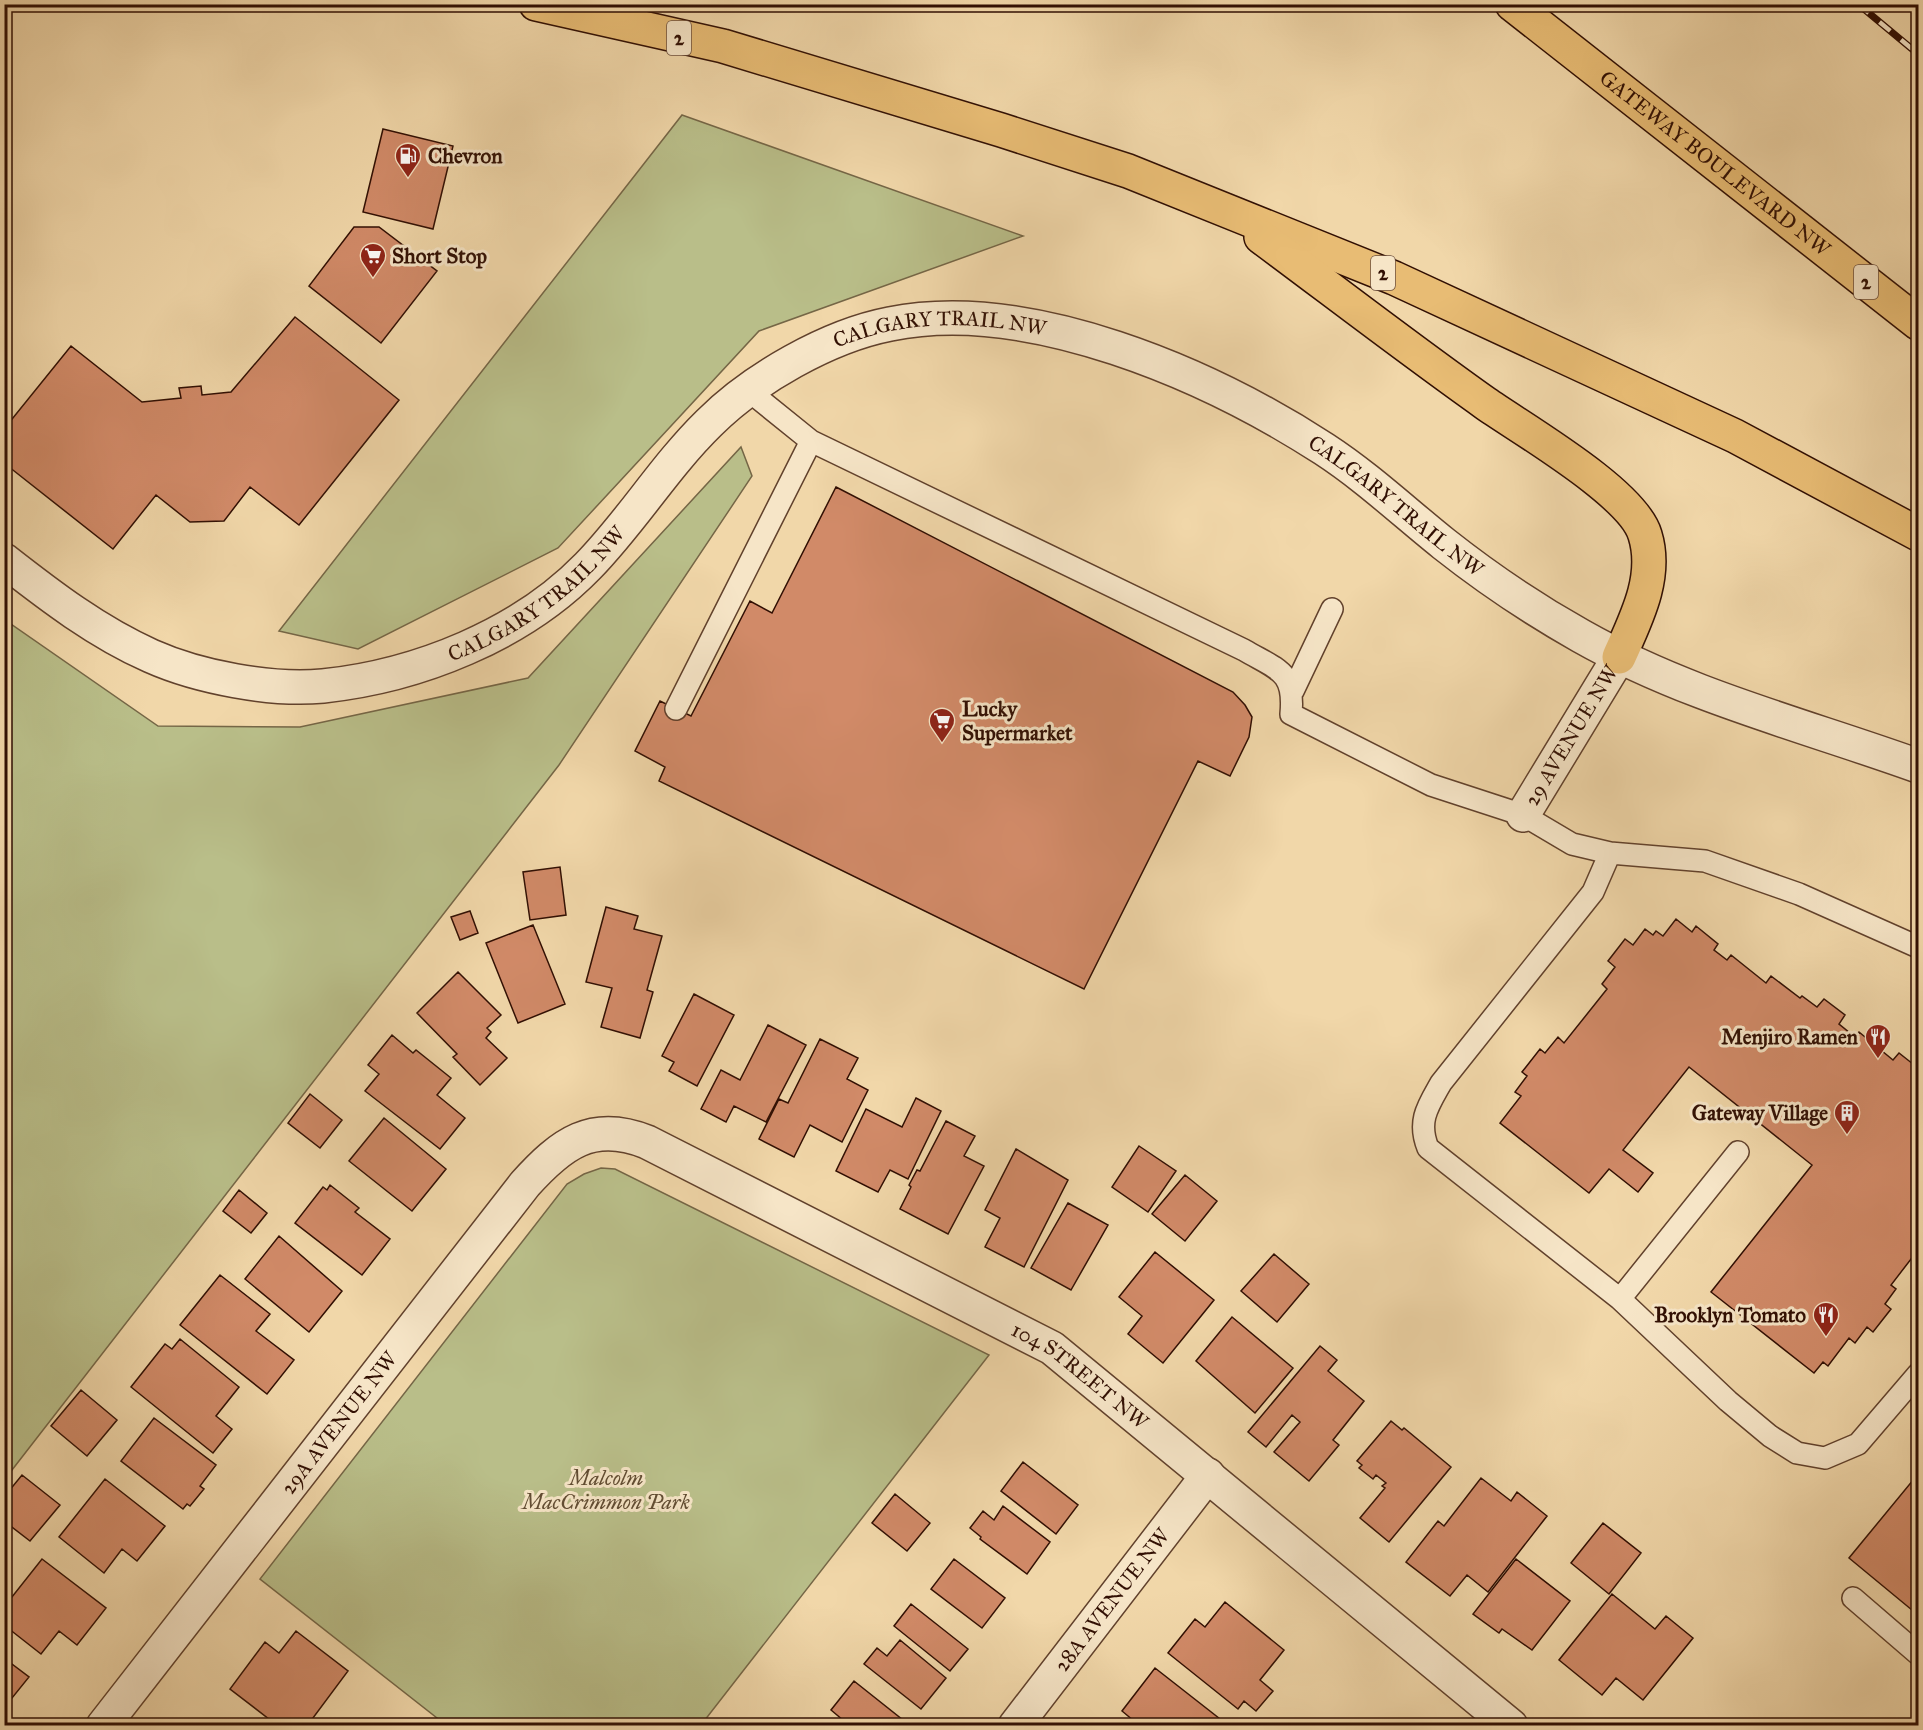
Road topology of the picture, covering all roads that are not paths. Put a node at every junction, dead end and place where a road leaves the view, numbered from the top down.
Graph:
1 (536, 4) edge
2 (1512, 4) edge
3 (1223, 209) junction
4 (1918, 323) edge
5 (749, 391) junction
6 (811, 441) junction
7 (1918, 534) edge
8 (4, 560) edge
9 (1332, 609) dead end
10 (1619, 657) junction
11 (1293, 691) junction
12 (676, 709) dead end
13 (1918, 766) edge
14 (1523, 815) junction
15 (1610, 853) junction
16 (1918, 947) edge
17 (587, 1136) joint
18 (1738, 1152) dead end
19 (1620, 1299) junction
20 (1918, 1374) edge
21 (1208, 1475) junction
22 (1853, 1598) dead end
23 (1918, 1654) edge
24 (103, 1725) edge
25 (1015, 1725) edge
26 (1511, 1725) edge

1 - 3 highway, 2
2 - 4 highway, GATEWAY BOULEVARD NW / 2
3 - 7 highway, 2
3 - 10 highway
5 - 6 lane
5 - 8 street, CALGARY TRAIL NW
5 - 10 street, CALGARY TRAIL NW
6 - 11 lane
6 - 12 lane
9 - 11 lane
10 - 13 street, CALGARY TRAIL NW
10 - 14 street, 29 AVENUE NW
11 - 14 lane
14 - 15 lane
15 - 16 lane
15 - 19 lane
17 - 21 street, 104 STREET NW
17 - 24 street, 29A AVENUE NW
18 - 19 lane
19 - 20 lane
21 - 25 street, 28A AVENUE NW
21 - 26 street, 104 STREET NW
22 - 23 lane

